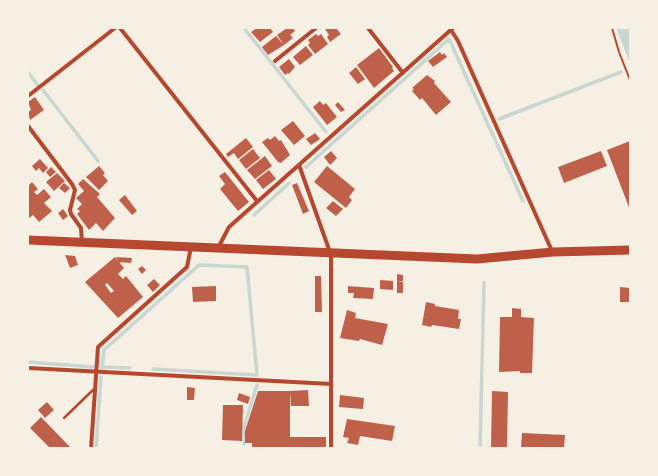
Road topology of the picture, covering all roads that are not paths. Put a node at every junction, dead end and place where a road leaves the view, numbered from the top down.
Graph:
1 (115, 28) edge
2 (120, 28) edge
3 (316, 28) edge
4 (368, 28) edge
5 (452, 29) edge
6 (275, 61) dead end
7 (403, 73) junction
8 (28, 96) edge
9 (28, 126) edge
10 (299, 165) junction
11 (257, 201) junction
12 (28, 240) edge
13 (82, 243) junction
14 (191, 247) junction
15 (218, 248) junction
16 (630, 250) edge
17 (553, 252) junction
18 (331, 254) junction
19 (28, 368) edge
20 (95, 372) junction
21 (331, 384) junction
22 (94, 389) junction
23 (64, 418) dead end
24 (91, 448) edge
25 (331, 448) edge

1 - 8 street
2 - 11 street
3 - 6 street
4 - 7 street
5 - 7 street
5 - 17 street
7 - 10 street
9 - 13 street
10 - 11 street
10 - 18 street
11 - 15 street
12 - 13 highway
13 - 14 highway
14 - 15 highway
14 - 20 street
15 - 18 highway
16 - 17 highway
17 - 18 highway
18 - 21 street
19 - 20 street
20 - 21 street
20 - 22 street
21 - 25 street
22 - 23 lane
22 - 24 street

